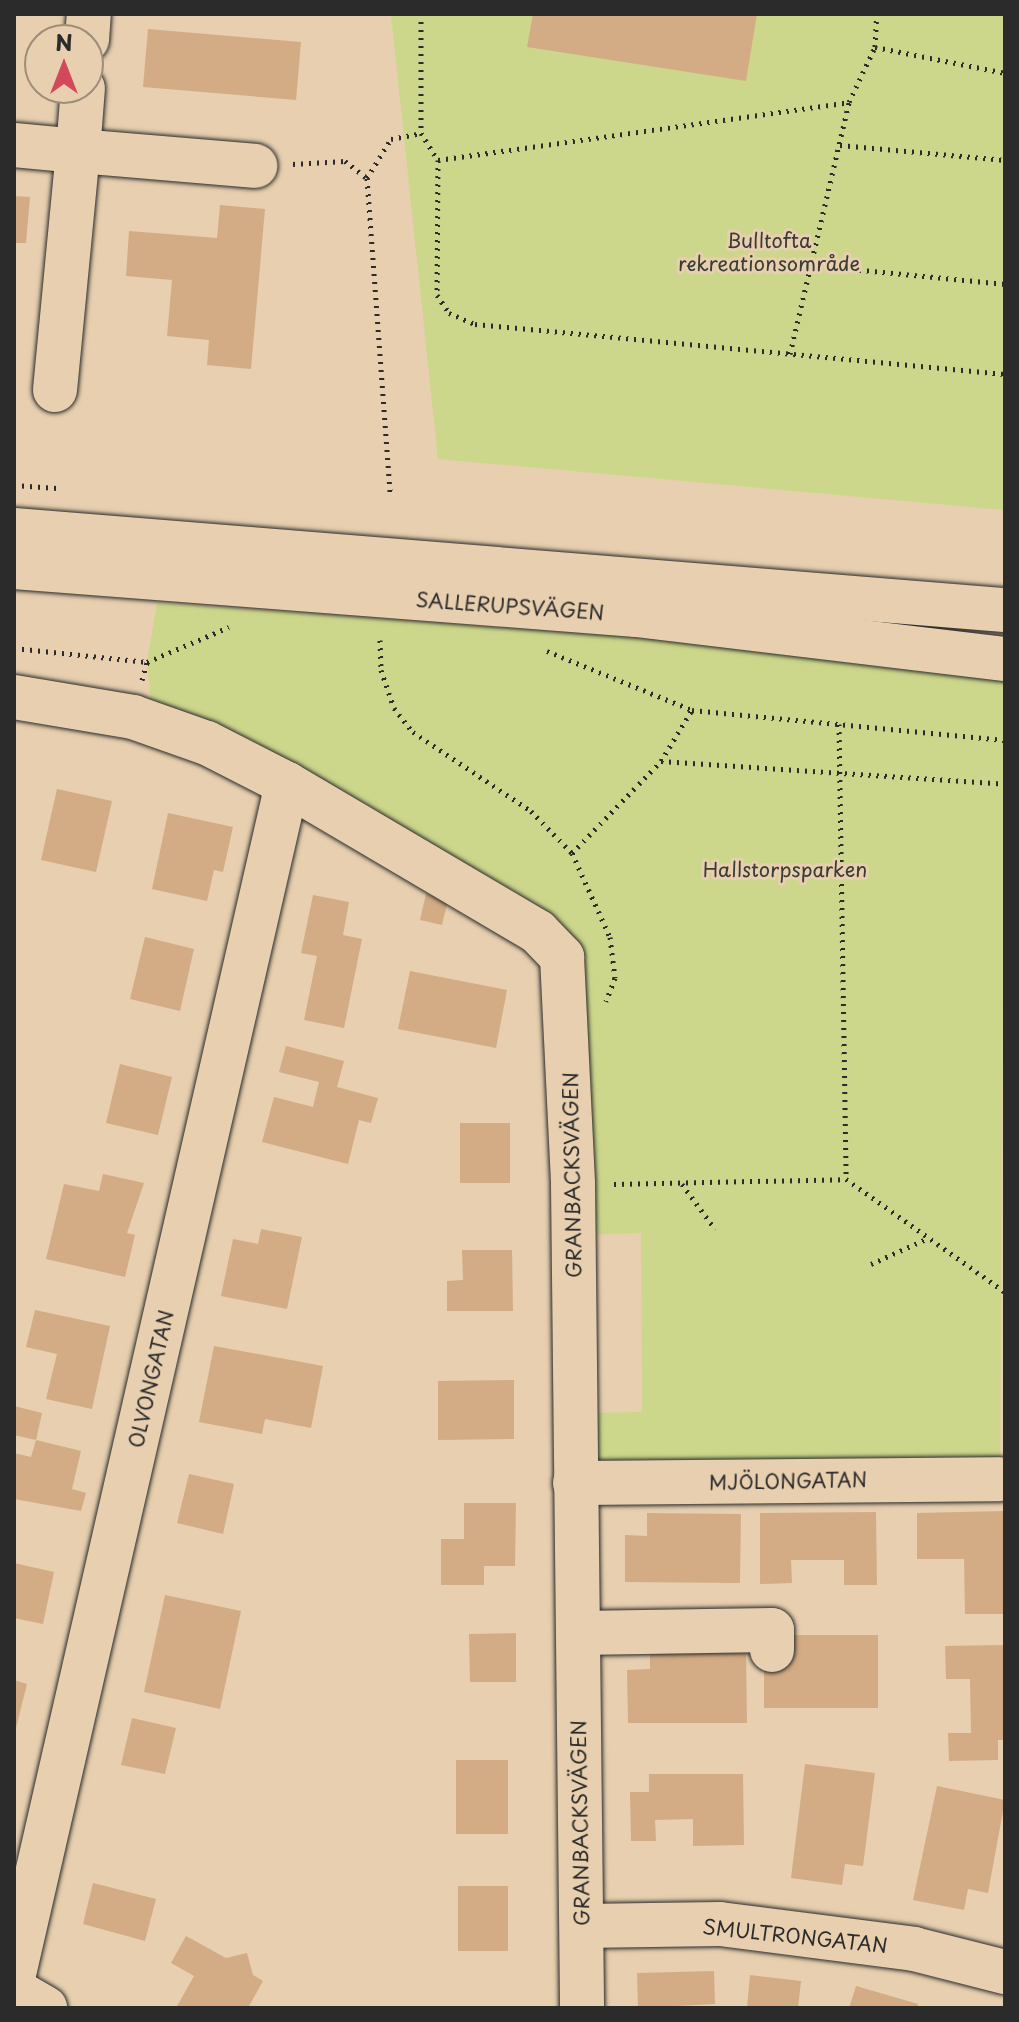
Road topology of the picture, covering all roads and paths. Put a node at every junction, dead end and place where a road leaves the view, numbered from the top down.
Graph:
1 (421, 14) edge
2 (877, 14) edge
3 (875, 47) junction
4 (1005, 73) edge
5 (849, 102) junction
6 (82, 104) edge
7 (421, 133) junction
8 (14, 145) edge
9 (840, 145) junction
10 (78, 151) junction
11 (438, 160) junction
12 (1005, 160) edge
13 (255, 166) joint
14 (367, 178) junction
15 (811, 265) junction
16 (1005, 284) edge
17 (790, 354) junction
18 (1005, 374) edge
19 (55, 390) dead end
20 (390, 492) dead end
21 (14, 530) edge
22 (14, 567) edge
23 (1005, 610) edge
24 (233, 625) dead end
25 (380, 640) dead end
26 (14, 648) edge
27 (542, 649) dead end
28 (1005, 659) edge
29 (14, 697) edge
30 (692, 710) junction
31 (839, 724) junction
32 (1005, 740) edge
33 (661, 761) junction
34 (839, 773) junction
35 (287, 784) junction
36 (1005, 784) edge
37 (846, 1179) junction
38 (681, 1183) junction
39 (573, 1184) junction
40 (715, 1229) dead end
41 (927, 1239) junction
42 (871, 1264) dead end
43 (1005, 1292) edge
44 (1000, 1479) dead end
45 (575, 1483) junction
46 (578, 1633) junction
47 (772, 1650) dead end
48 (582, 1926) junction
49 (1002, 1957) edge
50 (14, 1974) edge
51 (14, 1990) edge
52 (45, 2008) edge
53 (582, 2008) edge

1 - 7 path
2 - 3 path
3 - 4 path
3 - 5 path
5 - 9 path
5 - 11 path
6 - 10 street
7 - 11 path
7 - 14 path
8 - 10 street
9 - 12 path
9 - 15 path
10 - 13 street
10 - 19 street
11 - 17 path
13 - 14 path
14 - 20 path
15 - 16 path
15 - 17 path
17 - 18 path
21 - 23 street, SALLERUPSVÄGEN
22 - 28 street, SALLERUPSVÄGEN
24 - 26 path
25 - 33 path
27 - 30 path
29 - 35 street, GRANBACKSVÄGEN
30 - 31 path
30 - 33 path
31 - 32 path
31 - 34 path
33 - 34 path
34 - 36 path
34 - 37 path
35 - 39 street, GRANBACKSVÄGEN
35 - 50 street, OLVONGATAN
37 - 38 path
37 - 41 path
38 - 39 path
38 - 40 path
39 - 45 street, GRANBACKSVÄGEN
41 - 42 path
41 - 43 path
44 - 45 street, MJÖLONGATAN
45 - 46 street, GRANBACKSVÄGEN
46 - 47 street
46 - 48 street, GRANBACKSVÄGEN
48 - 49 street, SMULTRONGATAN
48 - 53 street, GRANBACKSVÄGEN
51 - 52 street

